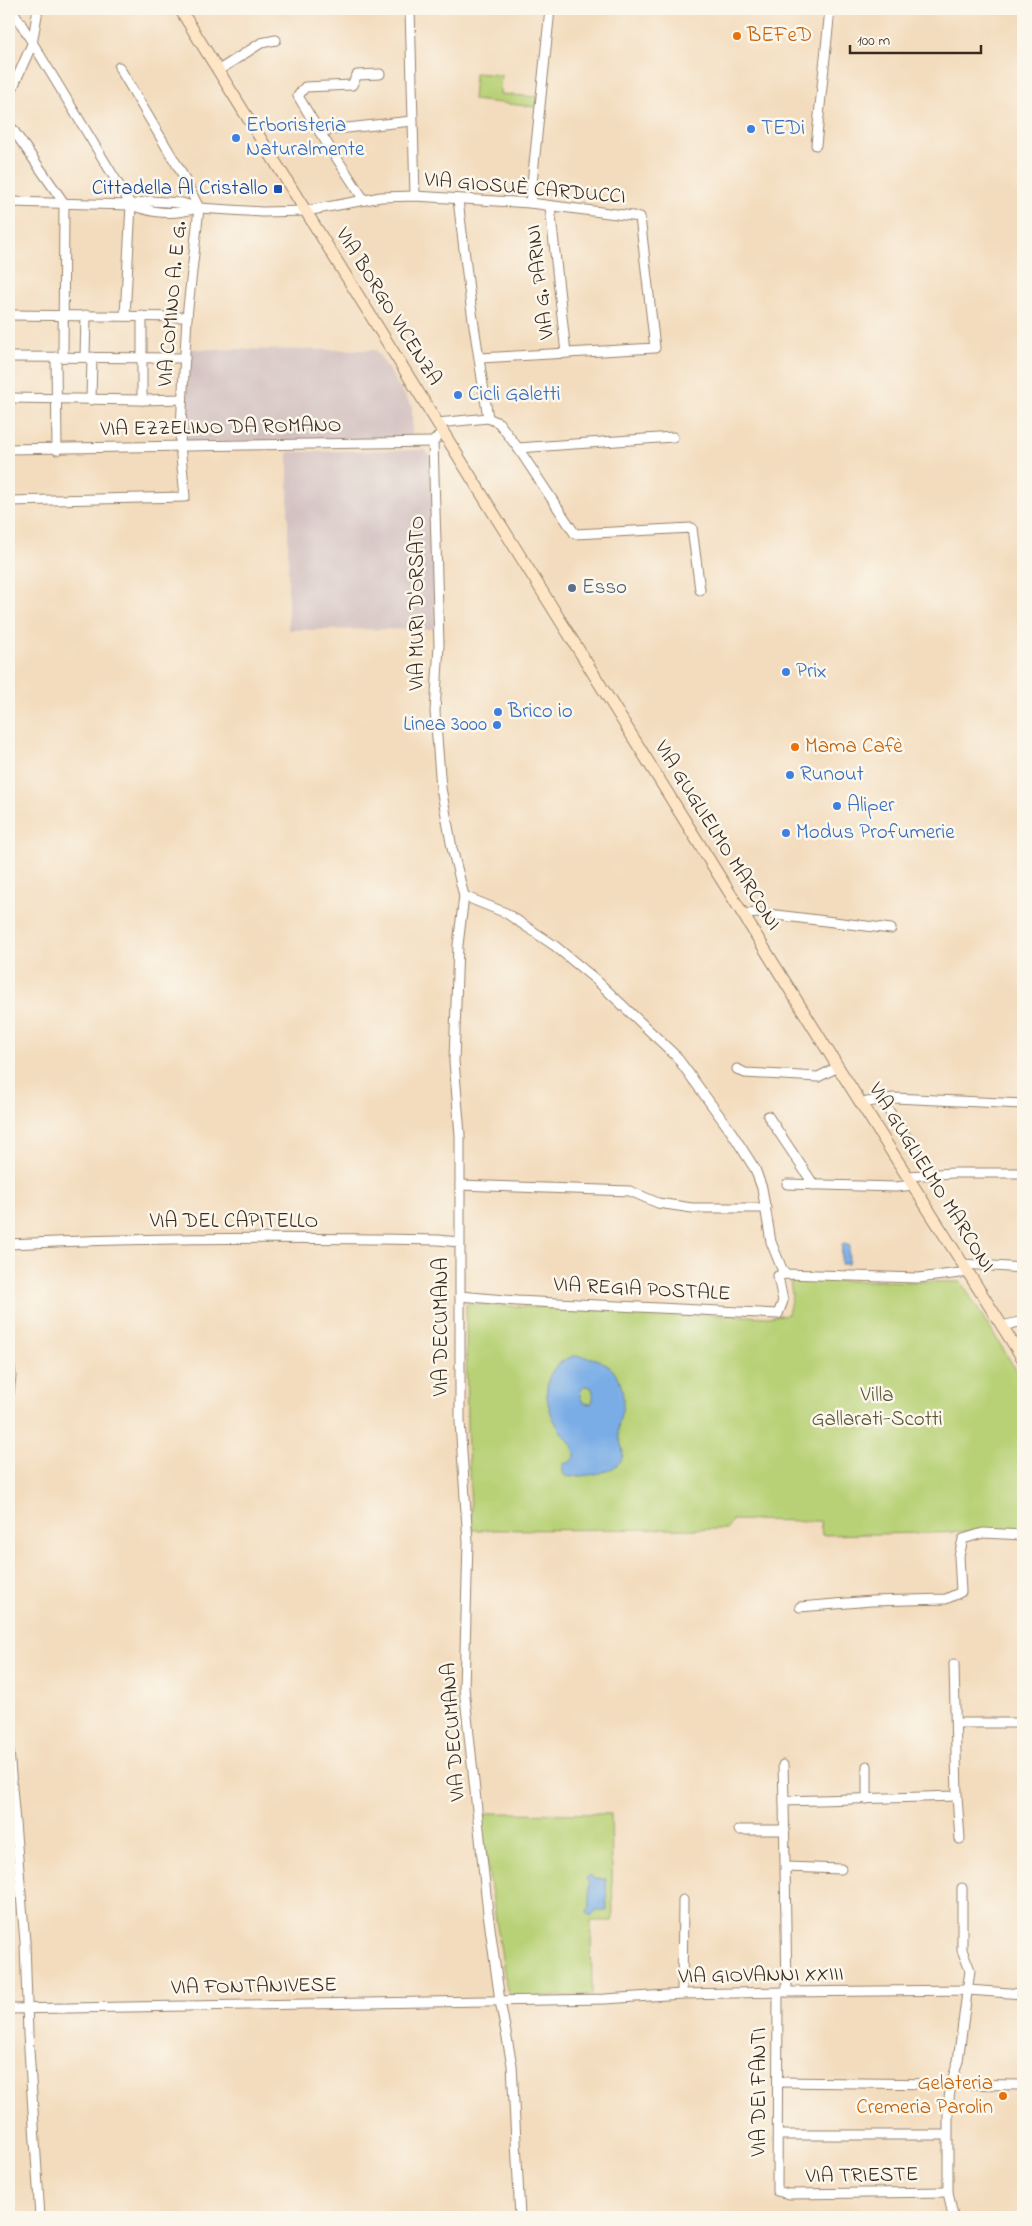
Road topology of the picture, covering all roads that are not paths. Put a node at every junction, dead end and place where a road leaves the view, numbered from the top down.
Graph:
1 (12, 9) edge
2 (38, 9) edge
3 (180, 9) edge
4 (410, 9) edge
5 (550, 9) edge
6 (830, 9) edge
7 (276, 40) dead end
8 (32, 44) junction
9 (120, 67) dead end
10 (219, 70) junction
11 (380, 74) dead end
12 (9, 96) edge
13 (412, 121) junction
14 (9, 124) edge
15 (319, 132) junction
16 (816, 146) dead end
17 (415, 196) junction
18 (364, 200) junction
19 (458, 200) junction
20 (9, 202) edge
21 (64, 203) junction
22 (530, 203) junction
23 (132, 204) junction
24 (550, 207) junction
25 (199, 208) junction
26 (306, 211) junction
27 (9, 315) edge
28 (63, 315) junction
29 (86, 315) junction
30 (125, 316) junction
31 (142, 316) junction
32 (187, 317) junction
33 (566, 353) junction
34 (9, 357) edge
35 (59, 357) junction
36 (89, 357) junction
37 (142, 357) junction
38 (185, 358) junction
39 (480, 358) junction
40 (9, 398) edge
41 (56, 399) junction
42 (182, 399) junction
43 (91, 400) junction
44 (142, 400) junction
45 (488, 418) junction
46 (440, 427) junction
47 (673, 437) dead end
48 (433, 442) junction
49 (180, 445) junction
50 (518, 448) junction
51 (9, 450) edge
52 (57, 450) junction
53 (9, 502) edge
54 (700, 590) dead end
55 (563, 626) joint
56 (464, 896) junction
57 (744, 914) junction
58 (891, 929) dead end
59 (838, 1067) junction
60 (736, 1069) dead end
61 (881, 1099) junction
62 (861, 1103) junction
63 (1023, 1104) edge
64 (768, 1116) dead end
65 (1023, 1173) edge
66 (931, 1174) junction
67 (910, 1180) junction
68 (788, 1184) dead end
69 (814, 1184) junction
70 (460, 1185) junction
71 (766, 1208) junction
72 (459, 1242) junction
73 (9, 1244) edge
74 (966, 1268) junction
75 (1023, 1268) edge
76 (784, 1274) junction
77 (460, 1296) junction
78 (1023, 1321) edge
79 (1002, 1326) junction
80 (1023, 1359) edge
81 (9, 1360) edge
82 (9, 1393) edge
83 (1023, 1535) edge
84 (800, 1607) dead end
85 (954, 1664) dead end
86 (1023, 1722) edge
87 (956, 1723) junction
88 (9, 1751) edge
89 (783, 1765) dead end
90 (867, 1766) dead end
91 (957, 1796) junction
92 (867, 1799) junction
93 (784, 1801) junction
94 (739, 1830) dead end
95 (785, 1830) junction
96 (960, 1839) dead end
97 (786, 1864) junction
98 (841, 1869) dead end
99 (962, 1888) dead end
100 (683, 1900) dead end
101 (968, 1990) junction
102 (783, 1993) junction
103 (682, 1994) junction
104 (1023, 1994) edge
105 (500, 2001) junction
106 (28, 2008) junction
107 (9, 2009) edge
108 (778, 2082) junction
109 (951, 2084) junction
110 (1023, 2085) edge
111 (778, 2135) junction
112 (947, 2135) junction
113 (777, 2190) joint
114 (948, 2192) junction
115 (40, 2217) edge
116 (520, 2217) edge
117 (953, 2217) edge

1 - 8 street
2 - 8 street
3 - 10 street, VIA BORGO VICENZA
4 - 13 street
5 - 22 street
6 - 16 street
7 - 10 street
8 - 12 street
8 - 23 street
9 - 25 street, VIA COMINO A. E G.
10 - 26 street, VIA BORGO VICENZA
11 - 15 street
13 - 15 street
13 - 17 street
14 - 21 street
15 - 18 street
17 - 18 street, VIA GIOSUÈ CARDUCCI
17 - 19 street, VIA GIOSUÈ CARDUCCI
18 - 26 street, VIA GIOSUÈ CARDUCCI
19 - 22 street, VIA GIOSUÈ CARDUCCI
19 - 39 street
20 - 21 street, VIA GIOSUÈ CARDUCCI
21 - 23 street, VIA GIOSUÈ CARDUCCI
21 - 28 street
22 - 24 street, VIA GIOSUÈ CARDUCCI
23 - 25 street, VIA GIOSUÈ CARDUCCI
23 - 30 street
24 - 33 street, VIA G. PARINI
24 - 33 street, VIA GIOSUÈ CARDUCCI
25 - 26 street, VIA GIOSUÈ CARDUCCI
25 - 32 street, VIA COMINO A. E G.
26 - 46 street, VIA BORGO VICENZA
27 - 28 street
28 - 29 street
28 - 35 street
29 - 30 street
29 - 36 street
30 - 31 street
31 - 32 street
31 - 37 street
32 - 38 street, VIA COMINO A. E G.
33 - 39 street
34 - 35 street
35 - 36 street
35 - 41 street
36 - 37 street
36 - 43 street
37 - 38 street
37 - 44 street
38 - 42 street, VIA COMINO A. E G.
39 - 45 street
40 - 41 street
41 - 43 street
41 - 52 street
42 - 44 street
42 - 49 street, VIA COMINO A. E G.
43 - 44 street
45 - 46 street
45 - 50 street
46 - 48 street
46 - 55 street, VIA BORGO VICENZA
47 - 50 street
48 - 49 street, VIA EZZELINO DA ROMANO
48 - 56 street, VIA MURI D'ORSATO
49 - 52 street, VIA EZZELINO DA ROMANO
49 - 53 street, VIA COMINO A. E G.
50 - 54 street
51 - 52 street, VIA EZZELINO DA ROMANO
55 - 57 street, VIA GUGLIELMO MARCONI
56 - 70 street, VIA DECUMANA
56 - 71 street, VIA REGIA POSTALE
57 - 58 street
57 - 59 street, VIA GUGLIELMO MARCONI
59 - 60 street
59 - 62 street, VIA GUGLIELMO MARCONI
61 - 62 street
61 - 63 street
61 - 66 street
62 - 67 street, VIA GUGLIELMO MARCONI
64 - 69 street
65 - 66 street
66 - 67 street
67 - 69 street
67 - 74 street, VIA GUGLIELMO MARCONI
68 - 69 street
70 - 71 street
70 - 72 street, VIA DECUMANA
71 - 76 street, VIA REGIA POSTALE
72 - 73 street, VIA DEL CAPITELLO
72 - 77 street, VIA DECUMANA
74 - 75 street
74 - 76 street
74 - 79 street, VIA GUGLIELMO MARCONI
76 - 77 street, VIA REGIA POSTALE
77 - 105 street, VIA DECUMANA
78 - 79 street
79 - 80 street, VIA GUGLIELMO MARCONI
81 - 82 street
83 - 84 street
85 - 87 street
86 - 87 street
87 - 91 street
88 - 106 street
89 - 93 street, VIA DEI FANTI
90 - 92 street
91 - 92 street
91 - 96 street
92 - 93 street
93 - 95 street, VIA DEI FANTI
94 - 95 street
95 - 97 street, VIA DEI FANTI
97 - 98 street
97 - 102 street, VIA DEI FANTI
99 - 101 street
100 - 103 street
101 - 102 street, VIA GIOVANNI XXIII
101 - 104 street, VIA GIOVANNI XXIII
101 - 109 street
102 - 103 street, VIA GIOVANNI XXIII
102 - 108 street, VIA DEI FANTI
103 - 105 street, VIA GIOVANNI XXIII
105 - 106 street, VIA FONTANIVESE
105 - 116 street, VIA DECUMANA
106 - 107 street, VIA FONTANIVESE
106 - 115 street
108 - 109 street
108 - 111 street, VIA DEI FANTI
109 - 110 street
109 - 112 street
111 - 112 street
111 - 113 street, VIA DEI FANTI
112 - 114 street
113 - 114 street, VIA TRIESTE
114 - 117 street

